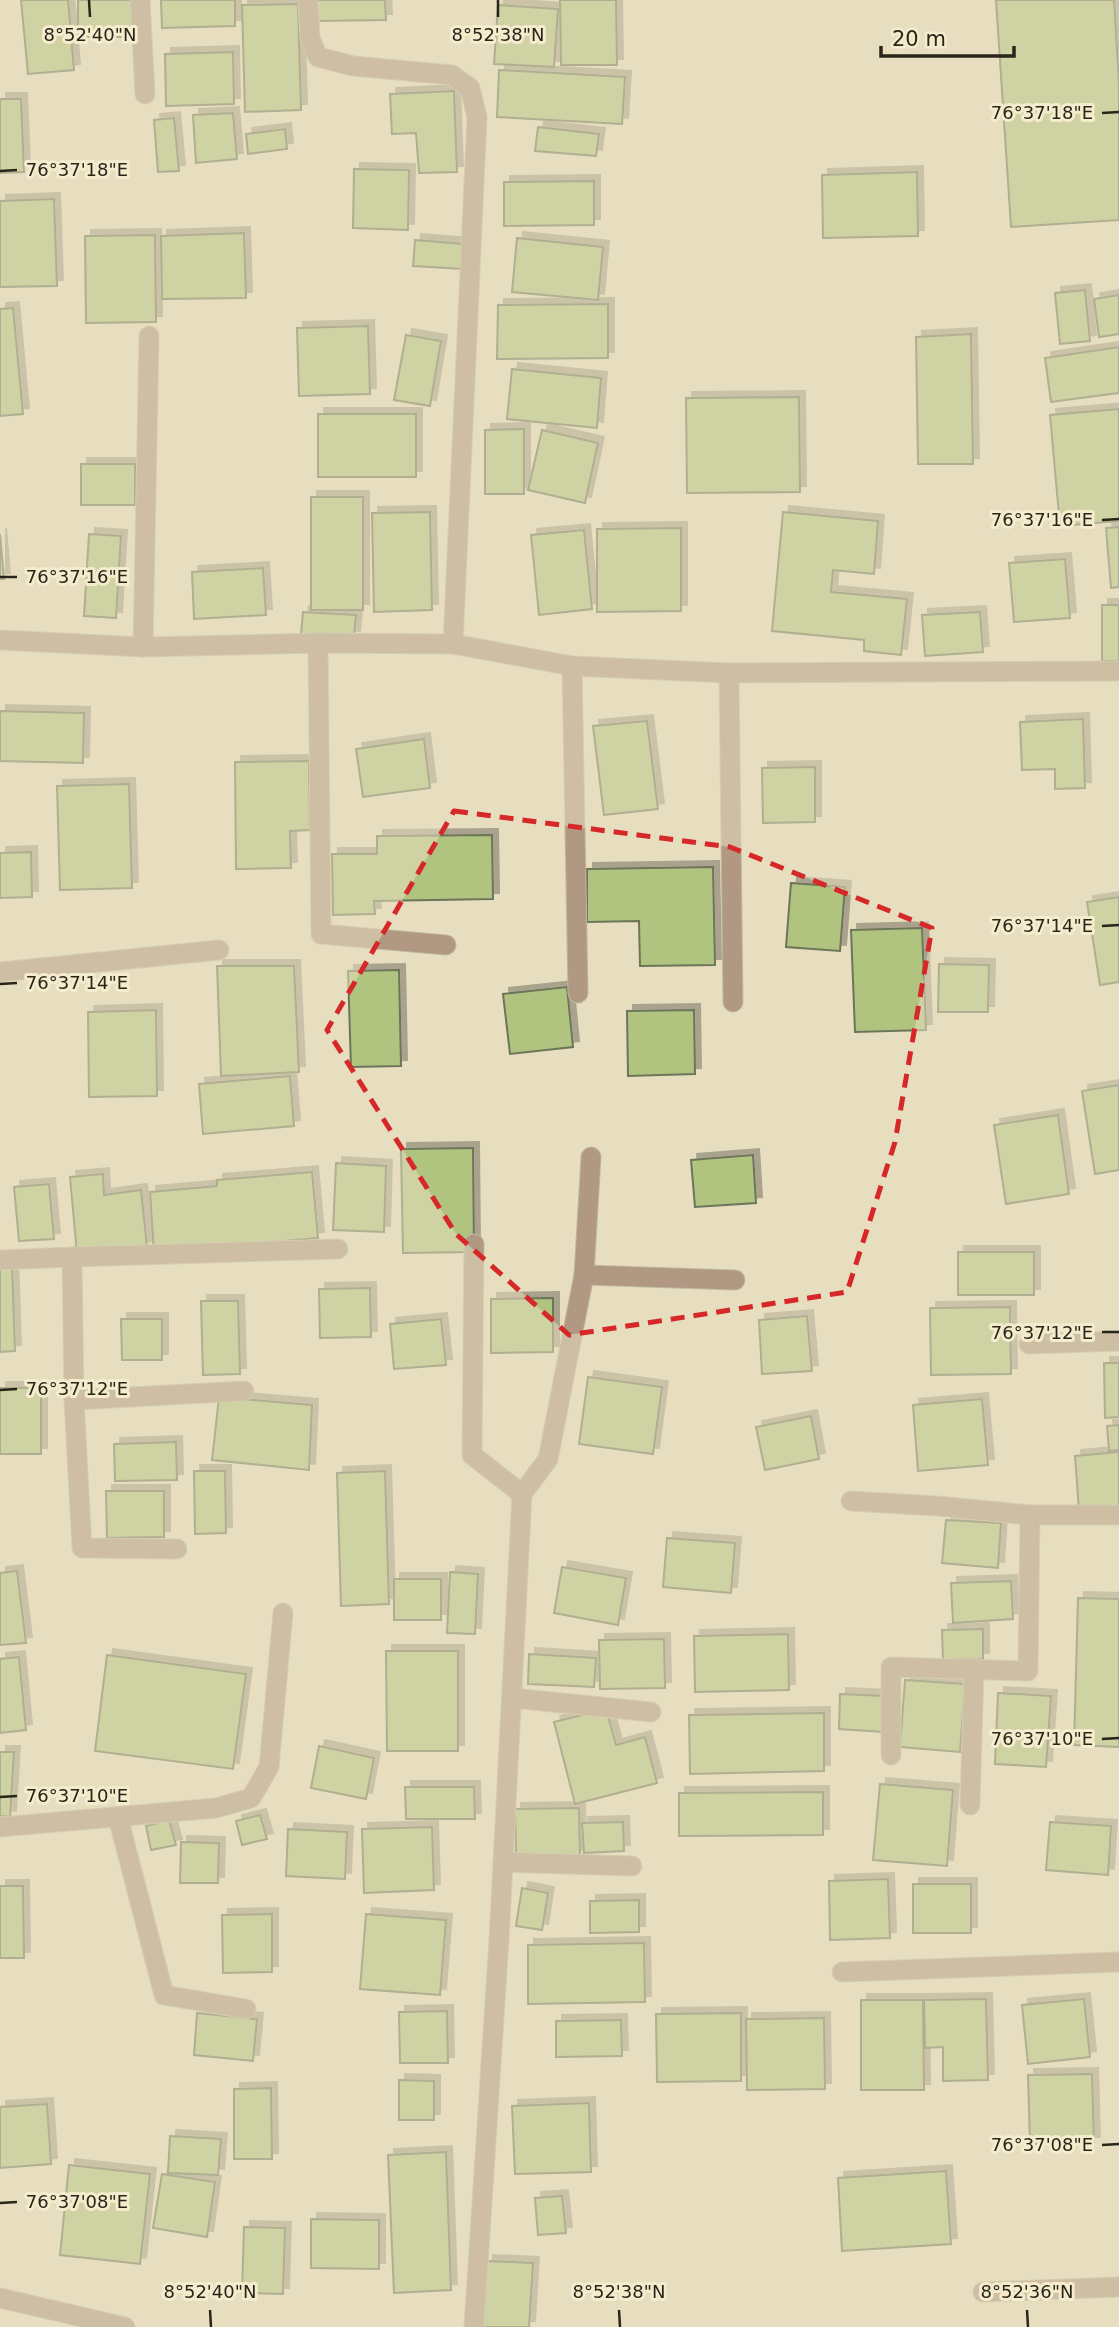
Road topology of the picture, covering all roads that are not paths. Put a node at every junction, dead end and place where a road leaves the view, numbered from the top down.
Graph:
1 (140, 0) edge
2 (308, 0) edge
3 (145, 94) dead end
4 (149, 336) dead end
5 (0, 640) edge
6 (318, 643) junction
7 (453, 644) junction
8 (143, 647) junction
9 (572, 666) junction
10 (1119, 671) edge
11 (729, 673) junction
12 (446, 946) dead end
13 (219, 950) dead end
14 (0, 972) edge
15 (578, 993) dead end
16 (733, 1002) dead end
17 (591, 1157) dead end
18 (474, 1244) dead end
19 (338, 1249) dead end
20 (72, 1257) junction
21 (0, 1260) edge
22 (584, 1275) junction
23 (736, 1280) dead end
24 (1119, 1341) edge
25 (1029, 1344) dead end
26 (244, 1391) dead end
27 (74, 1400) junction
28 (522, 1494) junction
29 (851, 1501) dead end
30 (1030, 1515) junction
31 (1119, 1515) edge
32 (177, 1549) dead end
33 (283, 1613) dead end
34 (974, 1668) junction
35 (512, 1698) junction
36 (651, 1712) dead end
37 (891, 1755) dead end
38 (970, 1805) dead end
39 (118, 1817) junction
40 (0, 1827) edge
41 (503, 1862) junction
42 (632, 1866) dead end
43 (1119, 1962) edge
44 (842, 1972) dead end
45 (246, 2009) dead end
46 (1119, 2287) edge
47 (983, 2292) dead end
48 (0, 2298) edge
49 (125, 2327) edge
50 (474, 2327) edge

1 - 3 street
2 - 7 street
4 - 8 street
5 - 8 street
6 - 7 street
6 - 8 street
6 - 12 street
7 - 9 street
9 - 11 street
9 - 15 street
10 - 11 street
11 - 16 street
13 - 14 street
17 - 22 street
18 - 28 street
19 - 20 street
20 - 21 street
20 - 27 street
22 - 23 street
22 - 28 street
24 - 25 street
26 - 27 street
27 - 32 street
28 - 35 street
29 - 30 street
30 - 31 street
30 - 34 street
33 - 39 street
34 - 37 street
34 - 38 street
35 - 36 street
35 - 41 street
39 - 40 street
39 - 45 street
41 - 42 street
41 - 50 street
43 - 44 street
46 - 47 street
48 - 49 street

